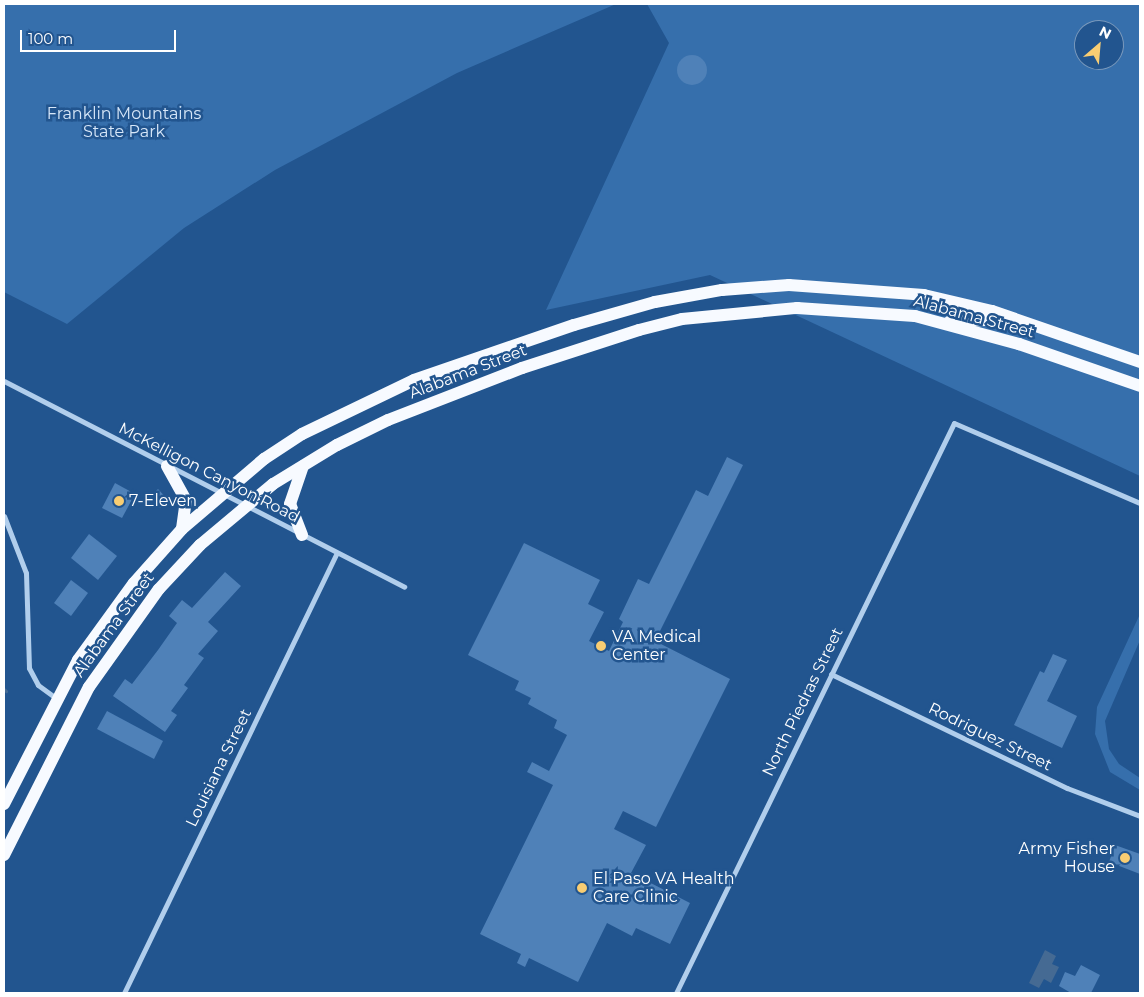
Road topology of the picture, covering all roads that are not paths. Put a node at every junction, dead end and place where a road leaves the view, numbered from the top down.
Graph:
1 (992, 311) junction
2 (947, 324) junction
3 (1140, 362) edge
4 (4, 381) edge
5 (1140, 386) edge
6 (305, 463) junction
7 (167, 466) junction
8 (221, 494) junction
9 (1140, 503) edge
10 (247, 507) junction
11 (4, 516) edge
12 (182, 529) junction
13 (302, 535) junction
14 (337, 553) junction
15 (404, 587) dead end
16 (831, 674) junction
17 (56, 698) junction
18 (4, 804) edge
19 (1140, 816) edge
20 (4, 855) edge
21 (124, 993) edge
22 (676, 993) edge

1 - 2 main road
1 - 3 main road, Alabama Street
1 - 8 main road, Alabama Street
2 - 5 main road, Alabama Street
2 - 6 main road, Alabama Street
4 - 7 street, McKelligon Canyon Road
6 - 10 main road, Alabama Street
6 - 13 main road
7 - 8 street, McKelligon Canyon Road
7 - 12 main road
8 - 10 street, McKelligon Canyon Road
8 - 12 main road, Alabama Street
9 - 16 street, North Piedras Street
10 - 13 street, McKelligon Canyon Road
10 - 20 main road, Alabama Street
11 - 17 street
12 - 17 main road, Alabama Street
13 - 14 street, McKelligon Canyon Road
14 - 15 street, McKelligon Canyon Road
14 - 21 street, Louisiana Street
16 - 19 street, Rodriguez Street
16 - 22 street, North Piedras Street
17 - 18 main road, Alabama Street

